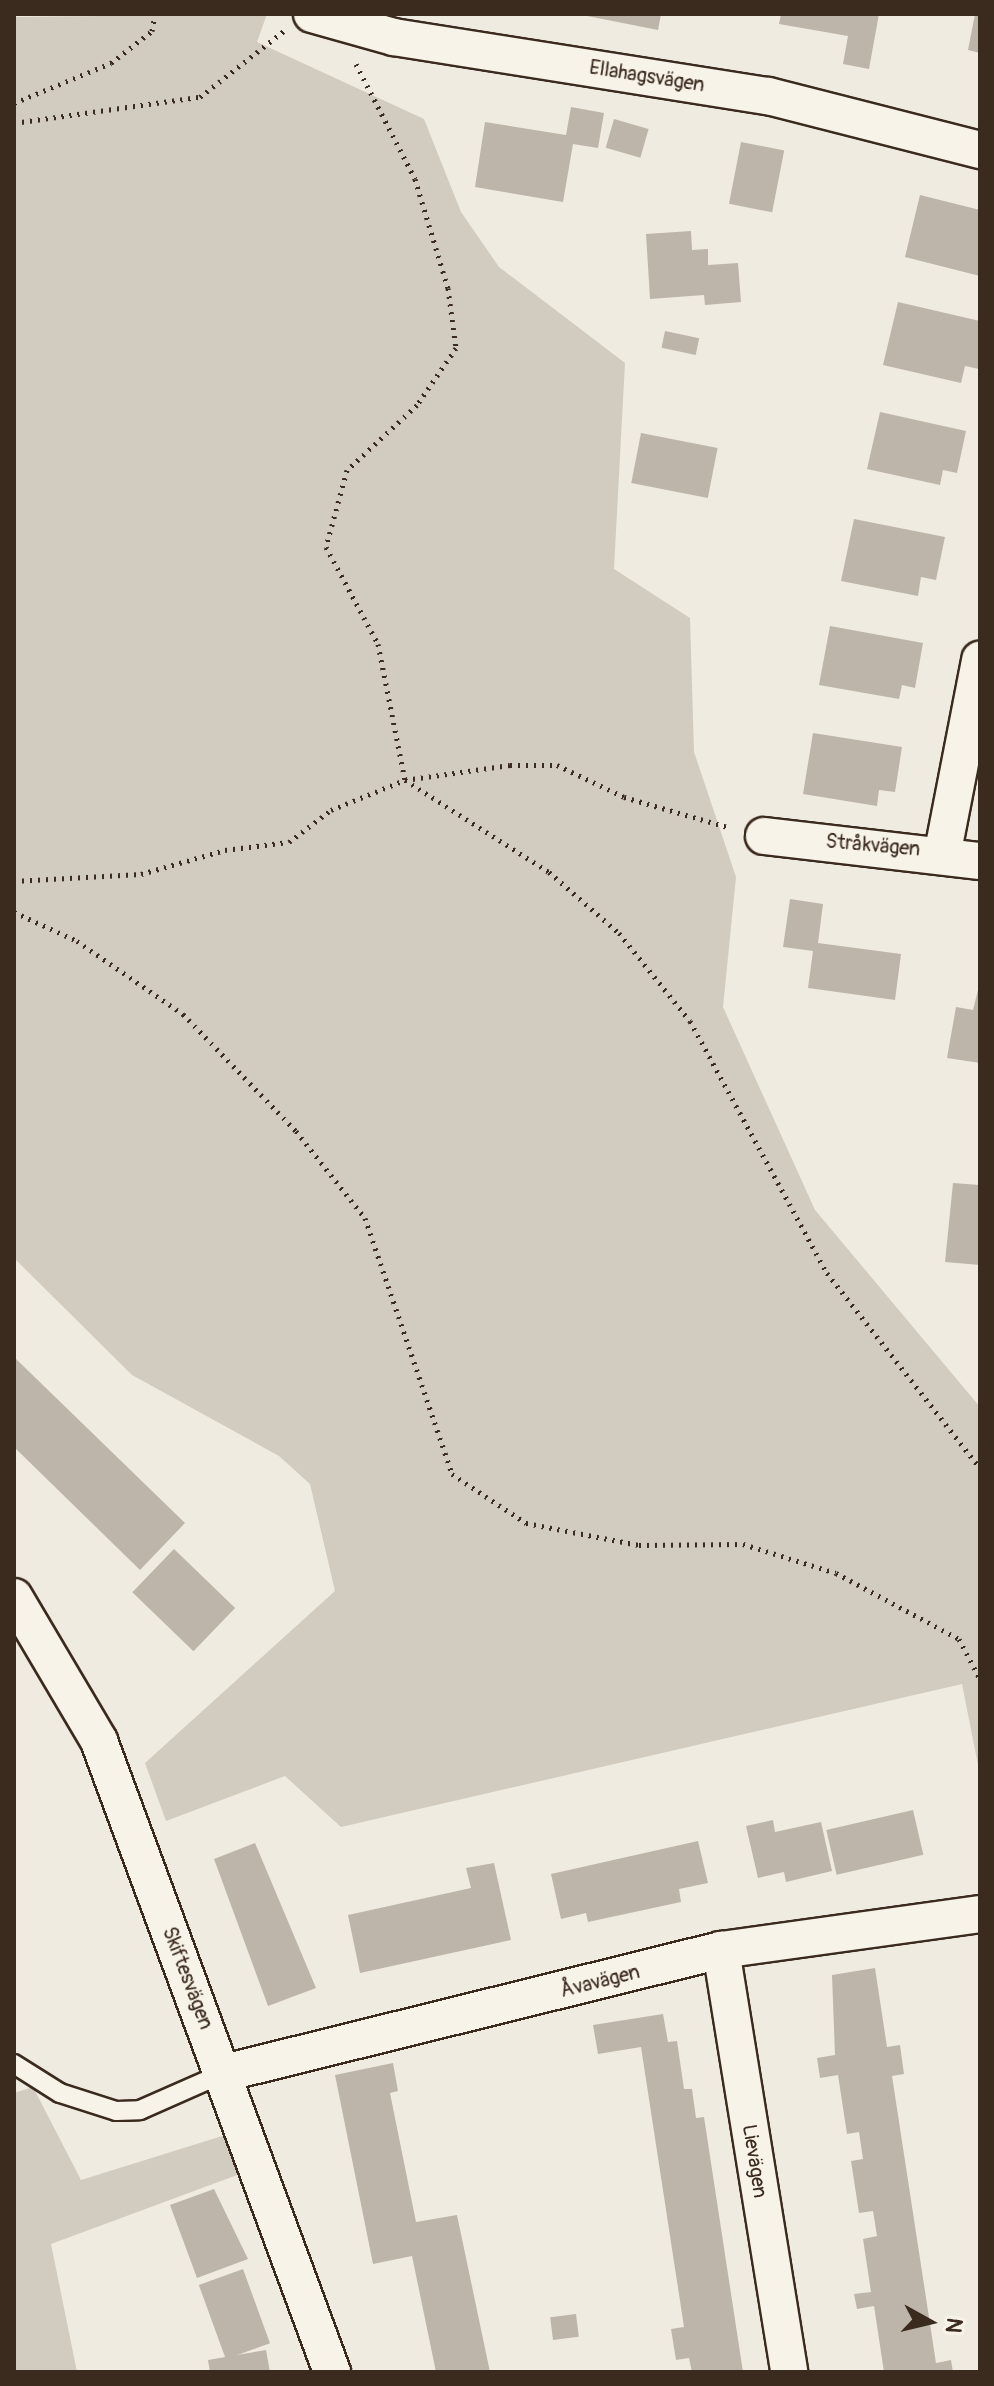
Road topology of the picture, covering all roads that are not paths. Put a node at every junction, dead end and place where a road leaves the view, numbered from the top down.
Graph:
1 (313, 19) edge
2 (396, 26) edge
3 (980, 150) edge
4 (980, 660) edge
5 (764, 836) road end
6 (943, 851) junction
7 (980, 861) edge
8 (14, 1597) edge
9 (980, 1914) edge
10 (721, 1950) junction
11 (14, 2064) edge
12 (224, 2073) junction
13 (332, 2372) edge
14 (789, 2372) edge

1 - 2 street, Ellahagsvägen
2 - 3 street, Ellahagsvägen
4 - 6 street
5 - 6 street, Stråkvägen
6 - 7 street, Stråkvägen
8 - 12 street, Skiftesvägen
9 - 10 street, Åvavägen
10 - 12 street, Åvavägen
10 - 14 street, Lievägen
11 - 12 lane
12 - 13 street, Skiftesvägen

